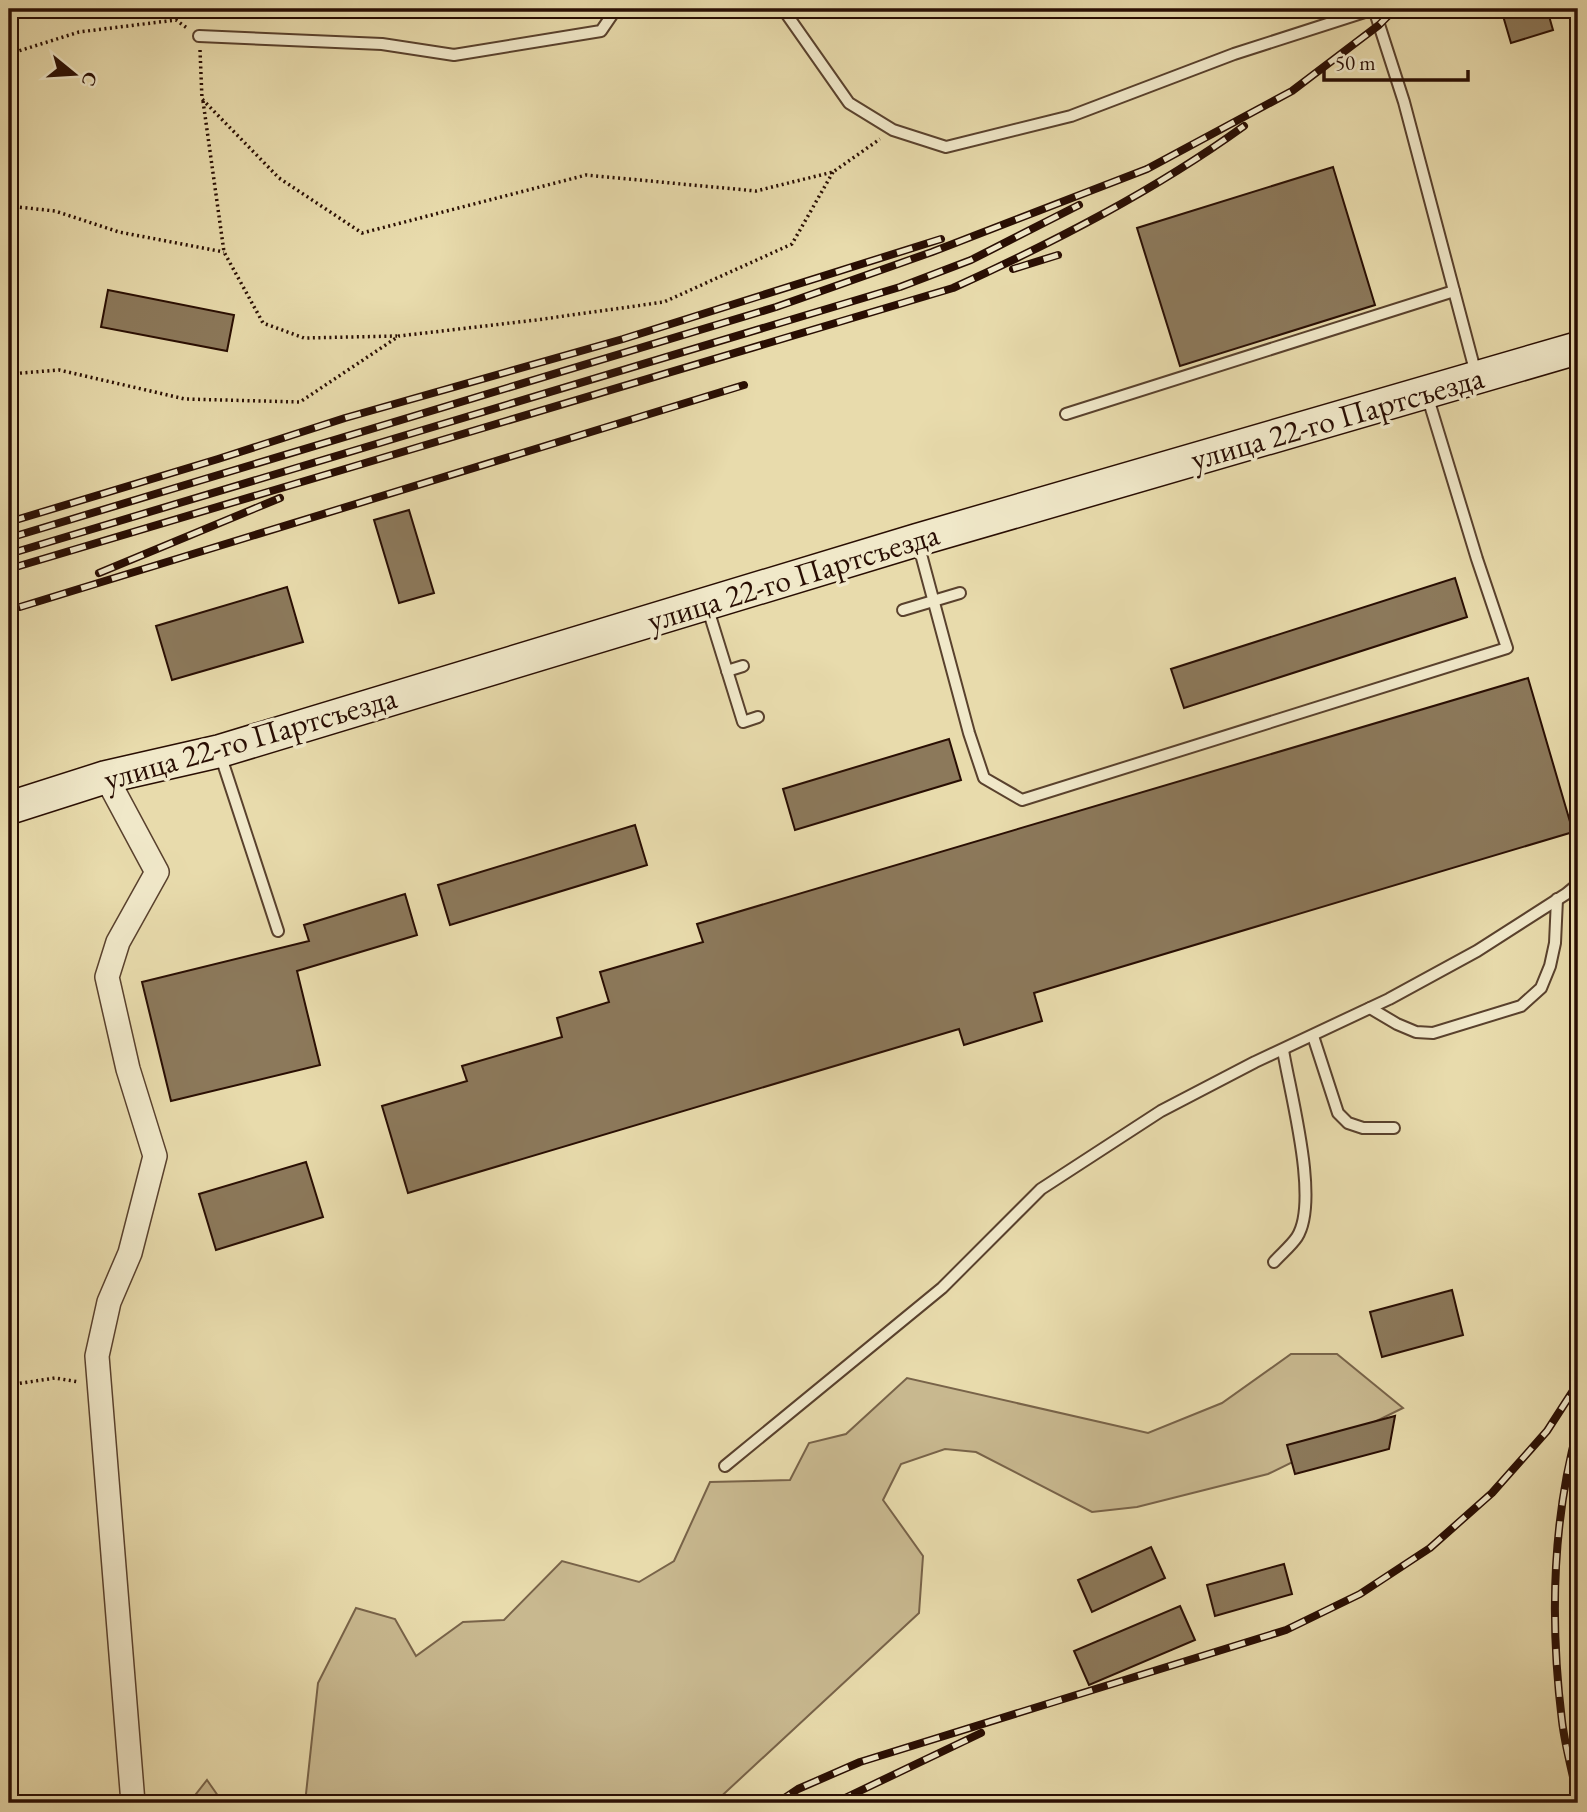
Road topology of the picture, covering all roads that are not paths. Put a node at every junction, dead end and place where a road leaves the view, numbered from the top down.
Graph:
1 (615, 9) edge
2 (783, 9) edge
3 (1374, 9) edge
4 (199, 36) road end
5 (1454, 291) junction
6 (1578, 348) edge
7 (1477, 377) junction
8 (1426, 392) junction
9 (1066, 414) dead end
10 (917, 540) junction
11 (960, 593) dead end
12 (933, 600) junction
13 (707, 603) junction
14 (903, 610) dead end
15 (743, 666) dead end
16 (727, 671) junction
17 (758, 717) dead end
18 (219, 751) junction
19 (106, 777) junction
20 (9, 808) edge
21 (1578, 884) edge
22 (1558, 900) junction
23 (278, 931) dead end
24 (1370, 1008) junction
25 (1313, 1036) junction
26 (1283, 1050) junction
27 (1394, 1128) dead end
28 (1274, 1262) dead end
29 (725, 1466) dead end
30 (133, 1803) edge

1 - 4 lane
2 - 3 lane
3 - 5 lane
5 - 7 lane
5 - 9 lane
6 - 7 street, улица 22-го Партсъезда
7 - 8 street, улица 22-го Партсъезда
8 - 10 street, улица 22-го Партсъезда
8 - 12 lane
10 - 12 lane
10 - 13 street, улица 22-го Партсъезда
11 - 12 lane
12 - 14 lane
13 - 16 lane
13 - 18 street, улица 22-го Партсъезда
15 - 16 lane
16 - 17 lane
18 - 19 street, улица 22-го Партсъезда
18 - 23 lane
19 - 20 street, улица 22-го Партсъезда
19 - 30 street
21 - 22 lane
22 - 24 lane
22 - 24 lane
24 - 25 lane
25 - 26 lane
25 - 27 lane
26 - 28 lane
26 - 29 lane

